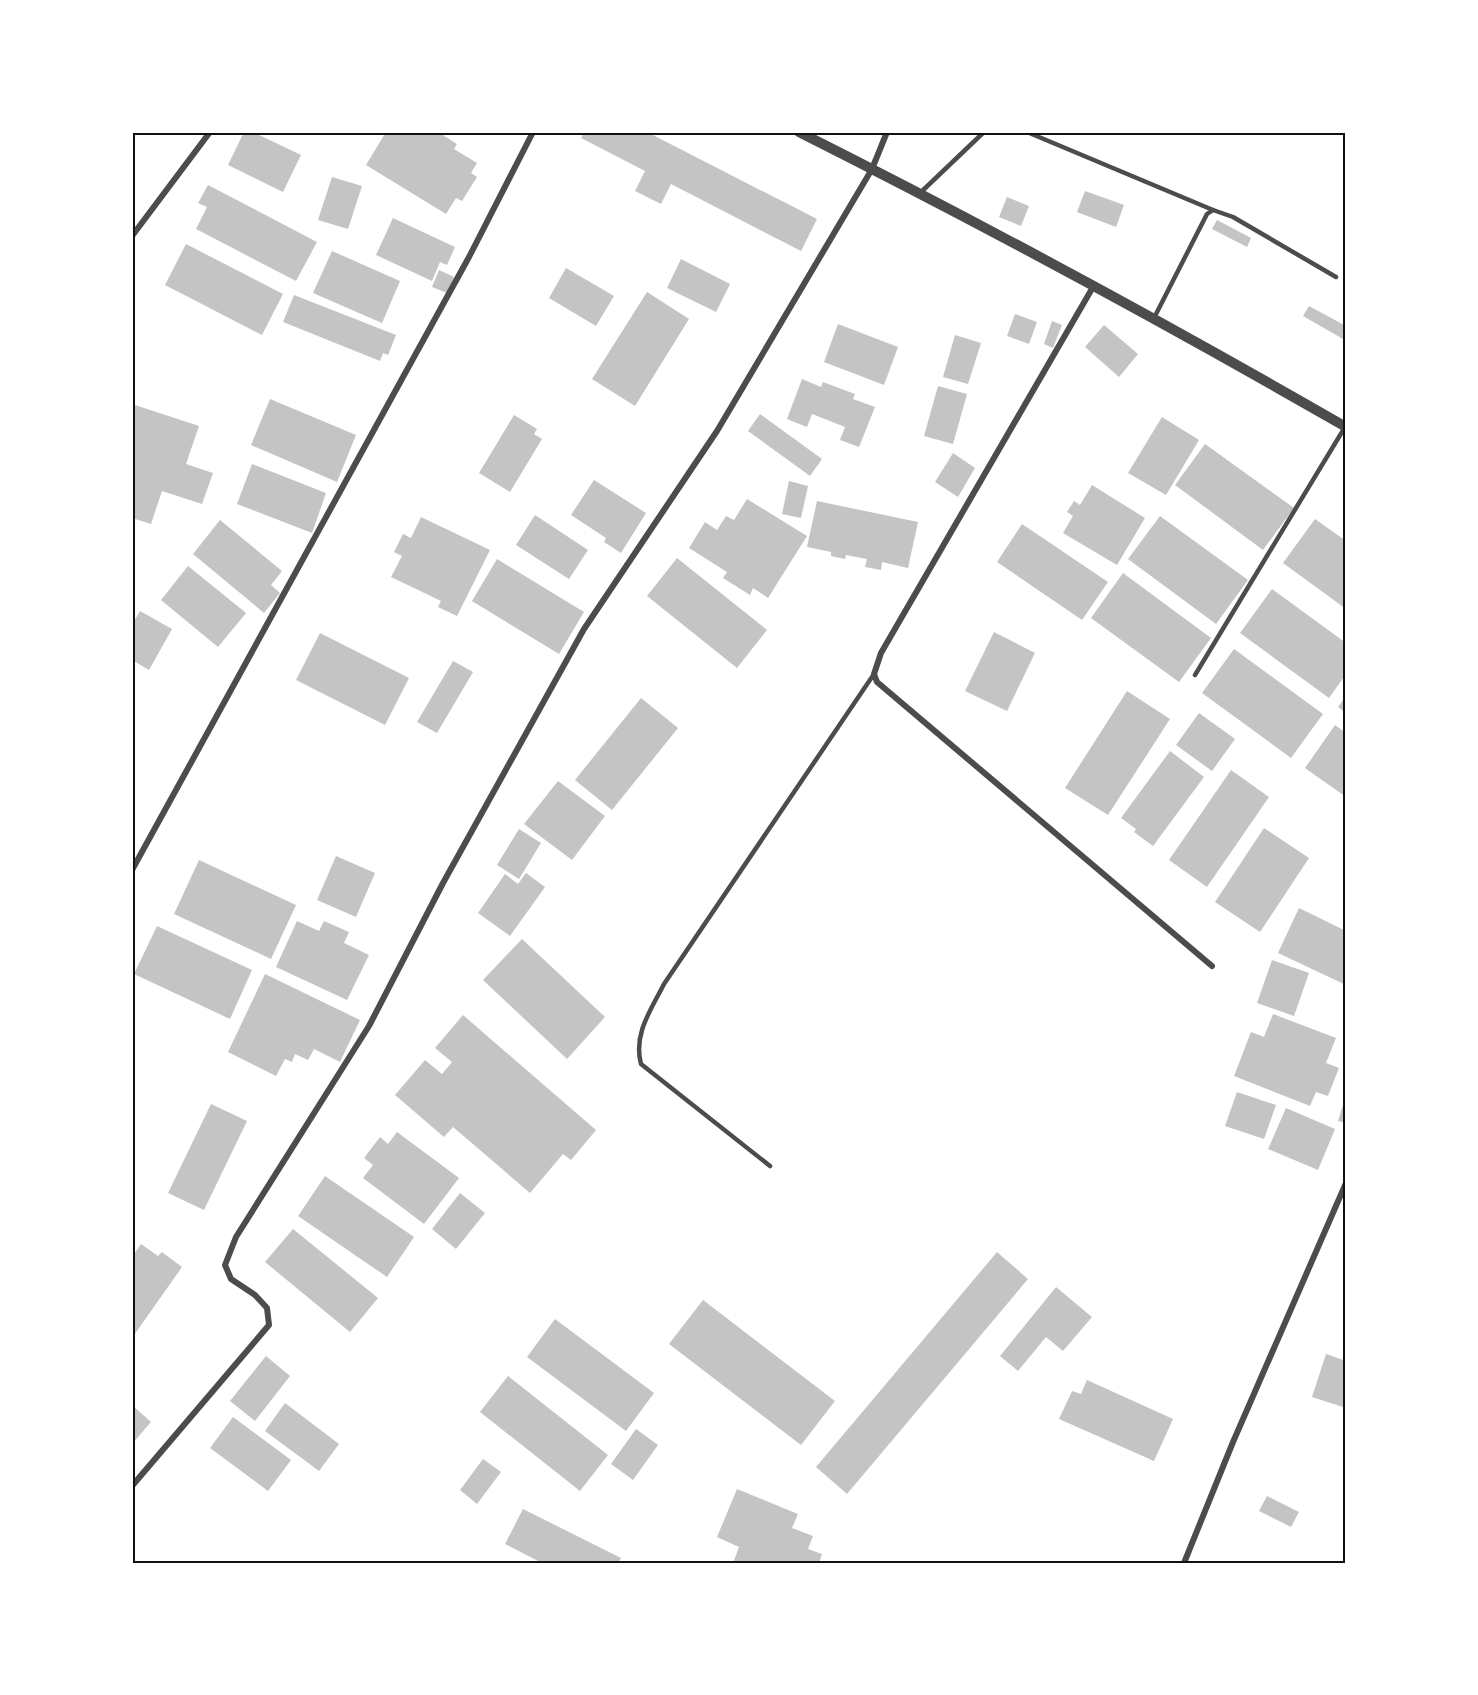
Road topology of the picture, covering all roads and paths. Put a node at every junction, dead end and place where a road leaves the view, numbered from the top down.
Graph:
1 (210, 132) edge
2 (533, 132) edge
3 (799, 132) edge
4 (887, 132) edge
5 (984, 132) edge
6 (1027, 132) edge
7 (872, 169) junction
8 (919, 194) junction
9 (1213, 210) junction
10 (132, 236) edge
11 (1336, 277) dead end
12 (1093, 286) junction
13 (1153, 320) junction
14 (1346, 427) edge
15 (874, 674) junction
16 (1195, 675) dead end
17 (132, 870) edge
18 (1212, 966) dead end
19 (770, 1166) dead end
20 (1346, 1184) edge
21 (132, 1486) edge
22 (1184, 1563) edge

1 - 10 street
2 - 17 street
3 - 7 street
4 - 7 street
5 - 8 lane
6 - 9 lane
7 - 8 street
7 - 21 street
8 - 12 street
9 - 11 lane
9 - 13 lane
12 - 13 street
12 - 15 street
13 - 14 street
14 - 16 lane
15 - 18 street
15 - 19 lane
20 - 22 street

